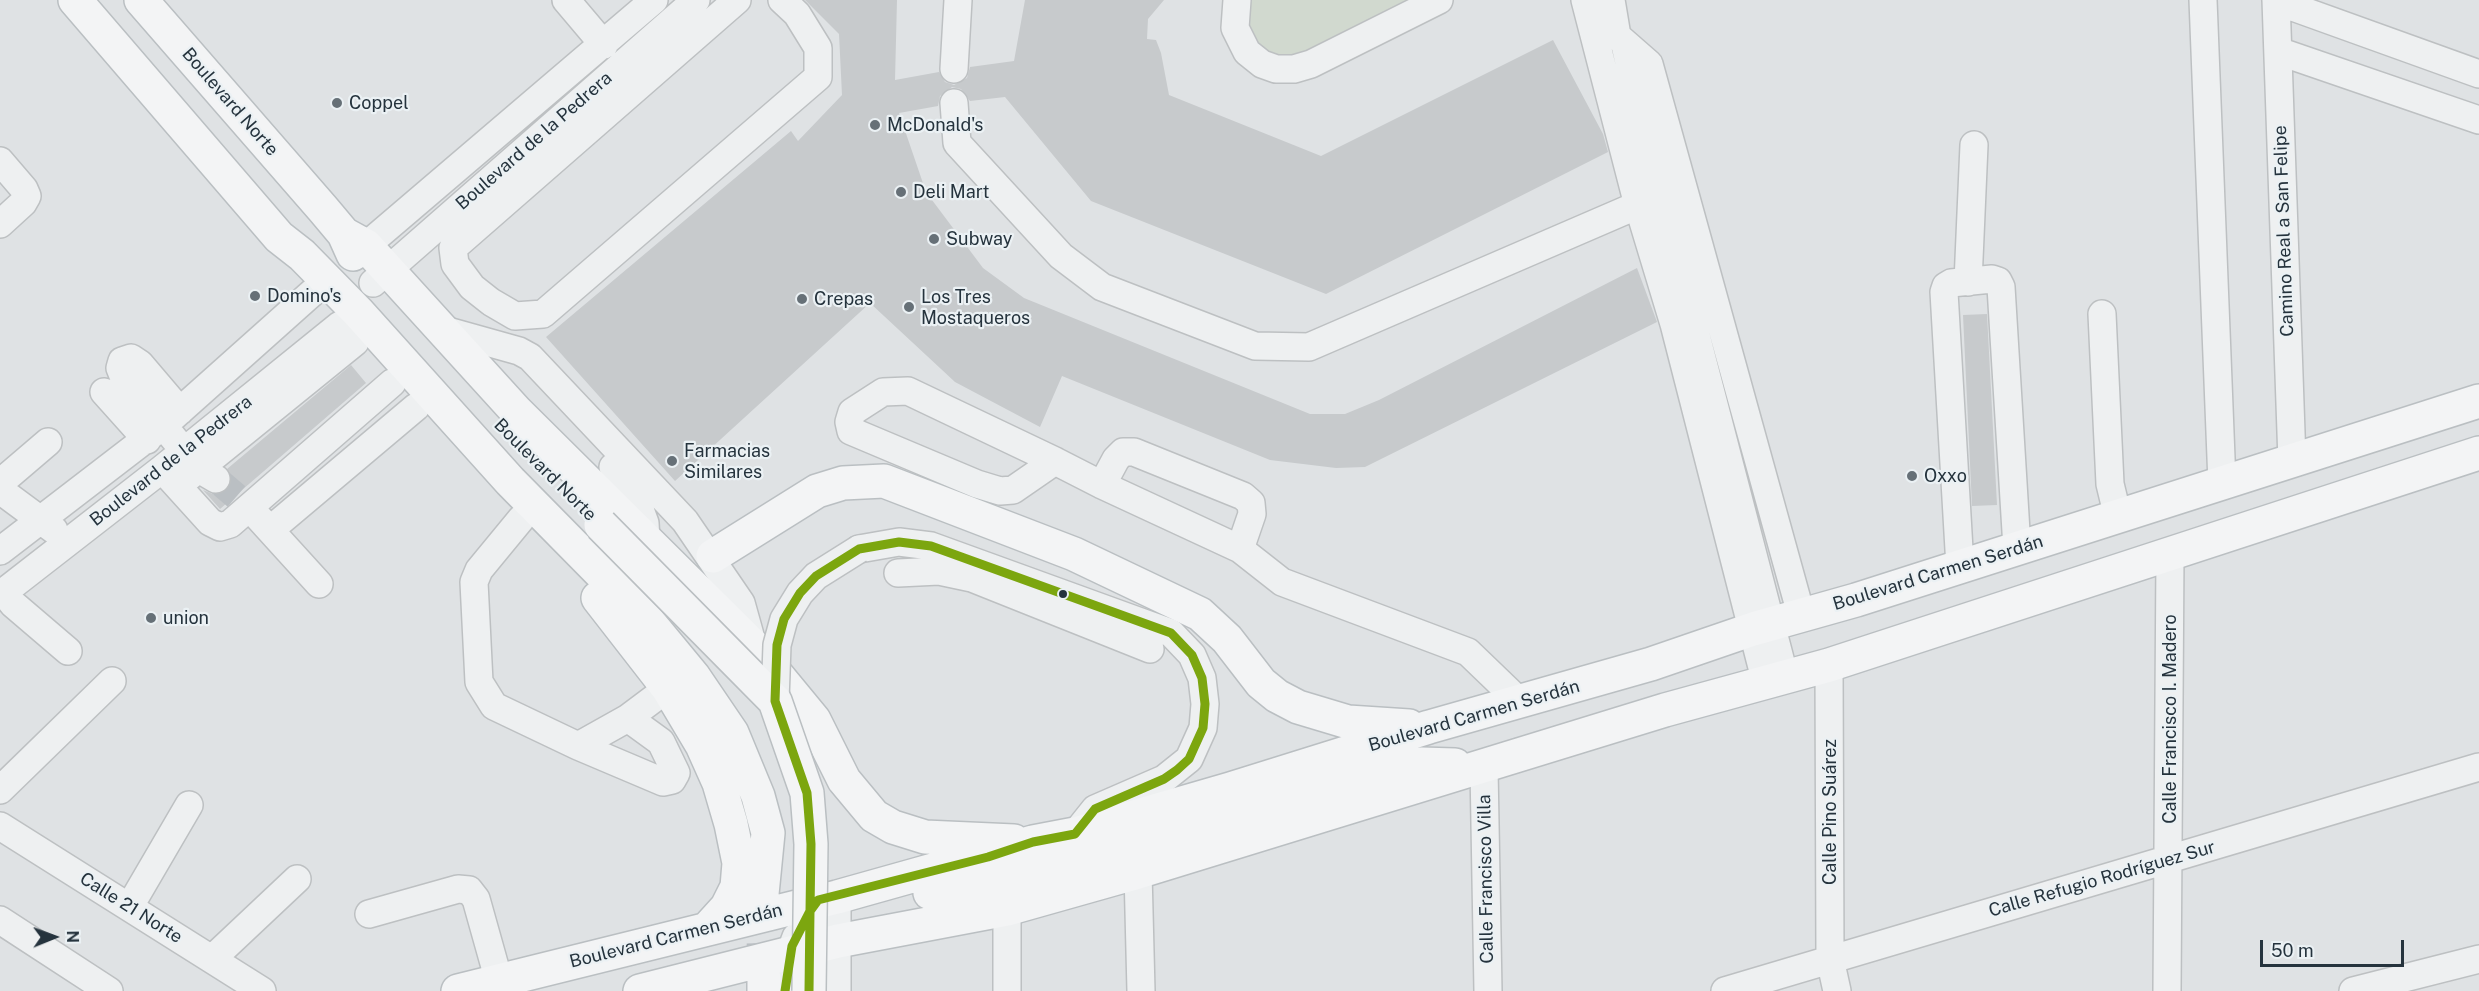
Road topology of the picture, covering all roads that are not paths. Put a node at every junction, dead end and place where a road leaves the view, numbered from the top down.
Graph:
1 (75, 0) edge
2 (566, 0) edge
3 (696, 0) edge
4 (737, 0) edge
5 (782, 0) edge
6 (958, 0) edge
7 (1237, 0) edge
8 (1439, 0) edge
9 (1585, 0) edge
10 (1611, 0) edge
11 (2203, 0) edge
12 (650, 1) edge
13 (2276, 1) edge
14 (145, 2) edge
15 (604, 45) junction
16 (1625, 45) junction
17 (2278, 51) junction
18 (954, 69) dead end
19 (2479, 74) edge
20 (954, 103) dead end
21 (2479, 120) edge
22 (1974, 145) dead end
23 (0, 161) edge
24 (1649, 199) junction
25 (0, 224) edge
26 (279, 237) junction
27 (365, 258) junction
28 (1968, 282) junction
29 (313, 292) junction
30 (2102, 314) dead end
31 (444, 330) junction
32 (347, 333) junction
33 (492, 343) junction
34 (392, 383) junction
35 (104, 392) dead end
36 (2479, 401) edge
37 (416, 407) junction
38 (2428, 416) junction
39 (164, 425) junction
40 (48, 442) dead end
41 (2478, 454) edge
42 (1055, 461) junction
43 (2292, 461) junction
44 (200, 466) junction
45 (170, 478) junction
46 (0, 483) edge
47 (2222, 483) junction
48 (1102, 485) junction
49 (0, 490) edge
50 (243, 502) junction
51 (2118, 517) junction
52 (521, 519) junction
53 (40, 520) junction
54 (270, 530) junction
55 (70, 540) junction
56 (646, 540) junction
57 (2017, 548) junction
58 (1240, 549) junction
59 (0, 551) edge
60 (2170, 555) junction
61 (713, 556) dead end
62 (1960, 567) junction
63 (898, 573) dead end
64 (319, 584) dead end
65 (2, 593) edge
66 (1775, 622) junction
67 (753, 646) junction
68 (1150, 649) dead end
69 (68, 651) dead end
70 (1651, 664) junction
71 (1829, 665) junction
72 (684, 670) junction
73 (1776, 680) junction
74 (112, 681) dead end
75 (775, 701) junction
76 (1521, 703) junction
77 (1665, 710) junction
78 (628, 718) junction
79 (1429, 727) junction
80 (578, 746) junction
81 (2479, 767) edge
82 (1484, 768) junction
83 (0, 790) edge
84 (189, 805) dead end
85 (0, 826) edge
86 (768, 833) junction
87 (1075, 834) junction
88 (1033, 842) junction
89 (2169, 859) junction
90 (1138, 872) junction
91 (297, 879) dead end
92 (762, 894) tunnel mouth
93 (829, 897) junction
94 (130, 906) junction
95 (1007, 909) junction
96 (369, 914) dead end
97 (0, 920) edge
98 (707, 929) junction
99 (838, 941) junction
100 (790, 953) junction
101 (212, 959) junction
102 (1830, 959) junction
103 (2479, 959) edge
104 (499, 981) junction
105 (771, 987) edge
106 (109, 991) edge
107 (262, 991) edge
108 (458, 991) edge
109 (646, 991) edge
110 (809, 991) edge
111 (837, 991) edge
112 (1007, 991) edge
113 (1141, 991) edge
114 (1488, 991) edge
115 (1725, 991) edge
116 (1837, 991) edge
117 (2168, 991) edge
118 (2354, 991) edge

1 - 26 main road, Boulevard Norte
2 - 15 street
3 - 27 street, Boulevard de la Pedrera
4 - 5 street
6 - 18 street
7 - 8 street
9 - 24 street
10 - 16 street
11 - 47 street
12 - 15 street, Boulevard de la Pedrera
13 - 17 street, Camino Real a San Felipe
13 - 19 street
14 - 27 main road, Boulevard Norte
15 - 27 street, Boulevard de la Pedrera
16 - 24 street
16 - 66 street
17 - 21 street
17 - 43 street, Camino Real a San Felipe
20 - 24 street
22 - 28 street
23 - 25 street
24 - 66 street
26 - 29 main road
26 - 72 main road, Boulevard Norte
27 - 31 main road
27 - 75 main road, Boulevard Norte, bridge
28 - 57 street
28 - 62 street
29 - 32 main road
29 - 39 street, Boulevard de la Pedrera
30 - 51 street
31 - 33 street
31 - 56 main road
32 - 34 main road
32 - 44 street, Boulevard de la Pedrera
33 - 56 street
33 - 67 street
34 - 37 main road
34 - 50 street
35 - 39 street
36 - 38 main road, Boulevard Carmen Serdán
37 - 52 main road
37 - 54 street
38 - 41 main road
38 - 43 main road, Boulevard Carmen Serdán
39 - 44 street
39 - 53 street, Boulevard de la Pedrera
40 - 46 street
41 - 60 main road
42 - 42 street
42 - 48 street
43 - 47 main road, Boulevard Carmen Serdán
44 - 45 street, Boulevard de la Pedrera
45 - 50 street
45 - 55 street, Boulevard de la Pedrera
47 - 51 main road, Boulevard Carmen Serdán
48 - 58 street
48 - 58 street
49 - 53 street
50 - 54 street
51 - 57 main road, Boulevard Carmen Serdán
52 - 72 main road
52 - 80 street
53 - 55 street
53 - 59 street, Boulevard de la Pedrera
54 - 64 street
55 - 65 street, Boulevard de la Pedrera
56 - 67 main road
57 - 62 main road, Boulevard Carmen Serdán
58 - 76 street
60 - 71 main road
60 - 89 street, Calle Francisco I. Madero
61 - 79 main road
62 - 66 main road, Boulevard Carmen Serdán
63 - 68 street
65 - 69 street
66 - 70 main road, Boulevard Carmen Serdán
66 - 73 street
67 - 88 main road
70 - 76 main road, Boulevard Carmen Serdán
70 - 77 main road
71 - 73 main road
71 - 102 street, Calle Pino Suárez
72 - 78 street
72 - 86 main road, Boulevard Norte
72 - 98 main road
73 - 77 main road
74 - 83 street
75 - 87 street, bridge
75 - 110 main road, Boulevard Norte, bridge
76 - 79 main road, Boulevard Carmen Serdán
77 - 82 main road
78 - 80 street
78 - 80 street
79 - 87 main road, Boulevard Carmen Serdán
81 - 89 street, Calle Refugio Rodríguez Sur
82 - 90 main road
82 - 93 main road
82 - 114 street, Calle Francisco Villa
84 - 94 street
85 - 94 street, Calle 21 Norte
86 - 92 main road, Boulevard Norte
86 - 93 main road
87 - 88 main road, Boulevard Carmen Serdán
88 - 93 main road, Boulevard Carmen Serdán
89 - 102 street, Calle Refugio Rodríguez Sur
89 - 117 street, Calle Francisco I. Madero
90 - 95 main road
90 - 113 street
91 - 101 street
93 - 98 main road, Boulevard Carmen Serdán
93 - 99 street
93 - 100 street
94 - 101 street, Calle 21 Norte
95 - 99 main road
95 - 112 street
96 - 104 street
97 - 106 street
98 - 104 main road, Boulevard Carmen Serdán
99 - 100 main road
99 - 111 street
100 - 105 street
100 - 109 main road
101 - 107 street, Calle 21 Norte
102 - 115 street, Calle Refugio Rodríguez Sur
102 - 116 street, Calle Pino Suárez
103 - 118 street
104 - 108 main road, Boulevard Carmen Serdán

